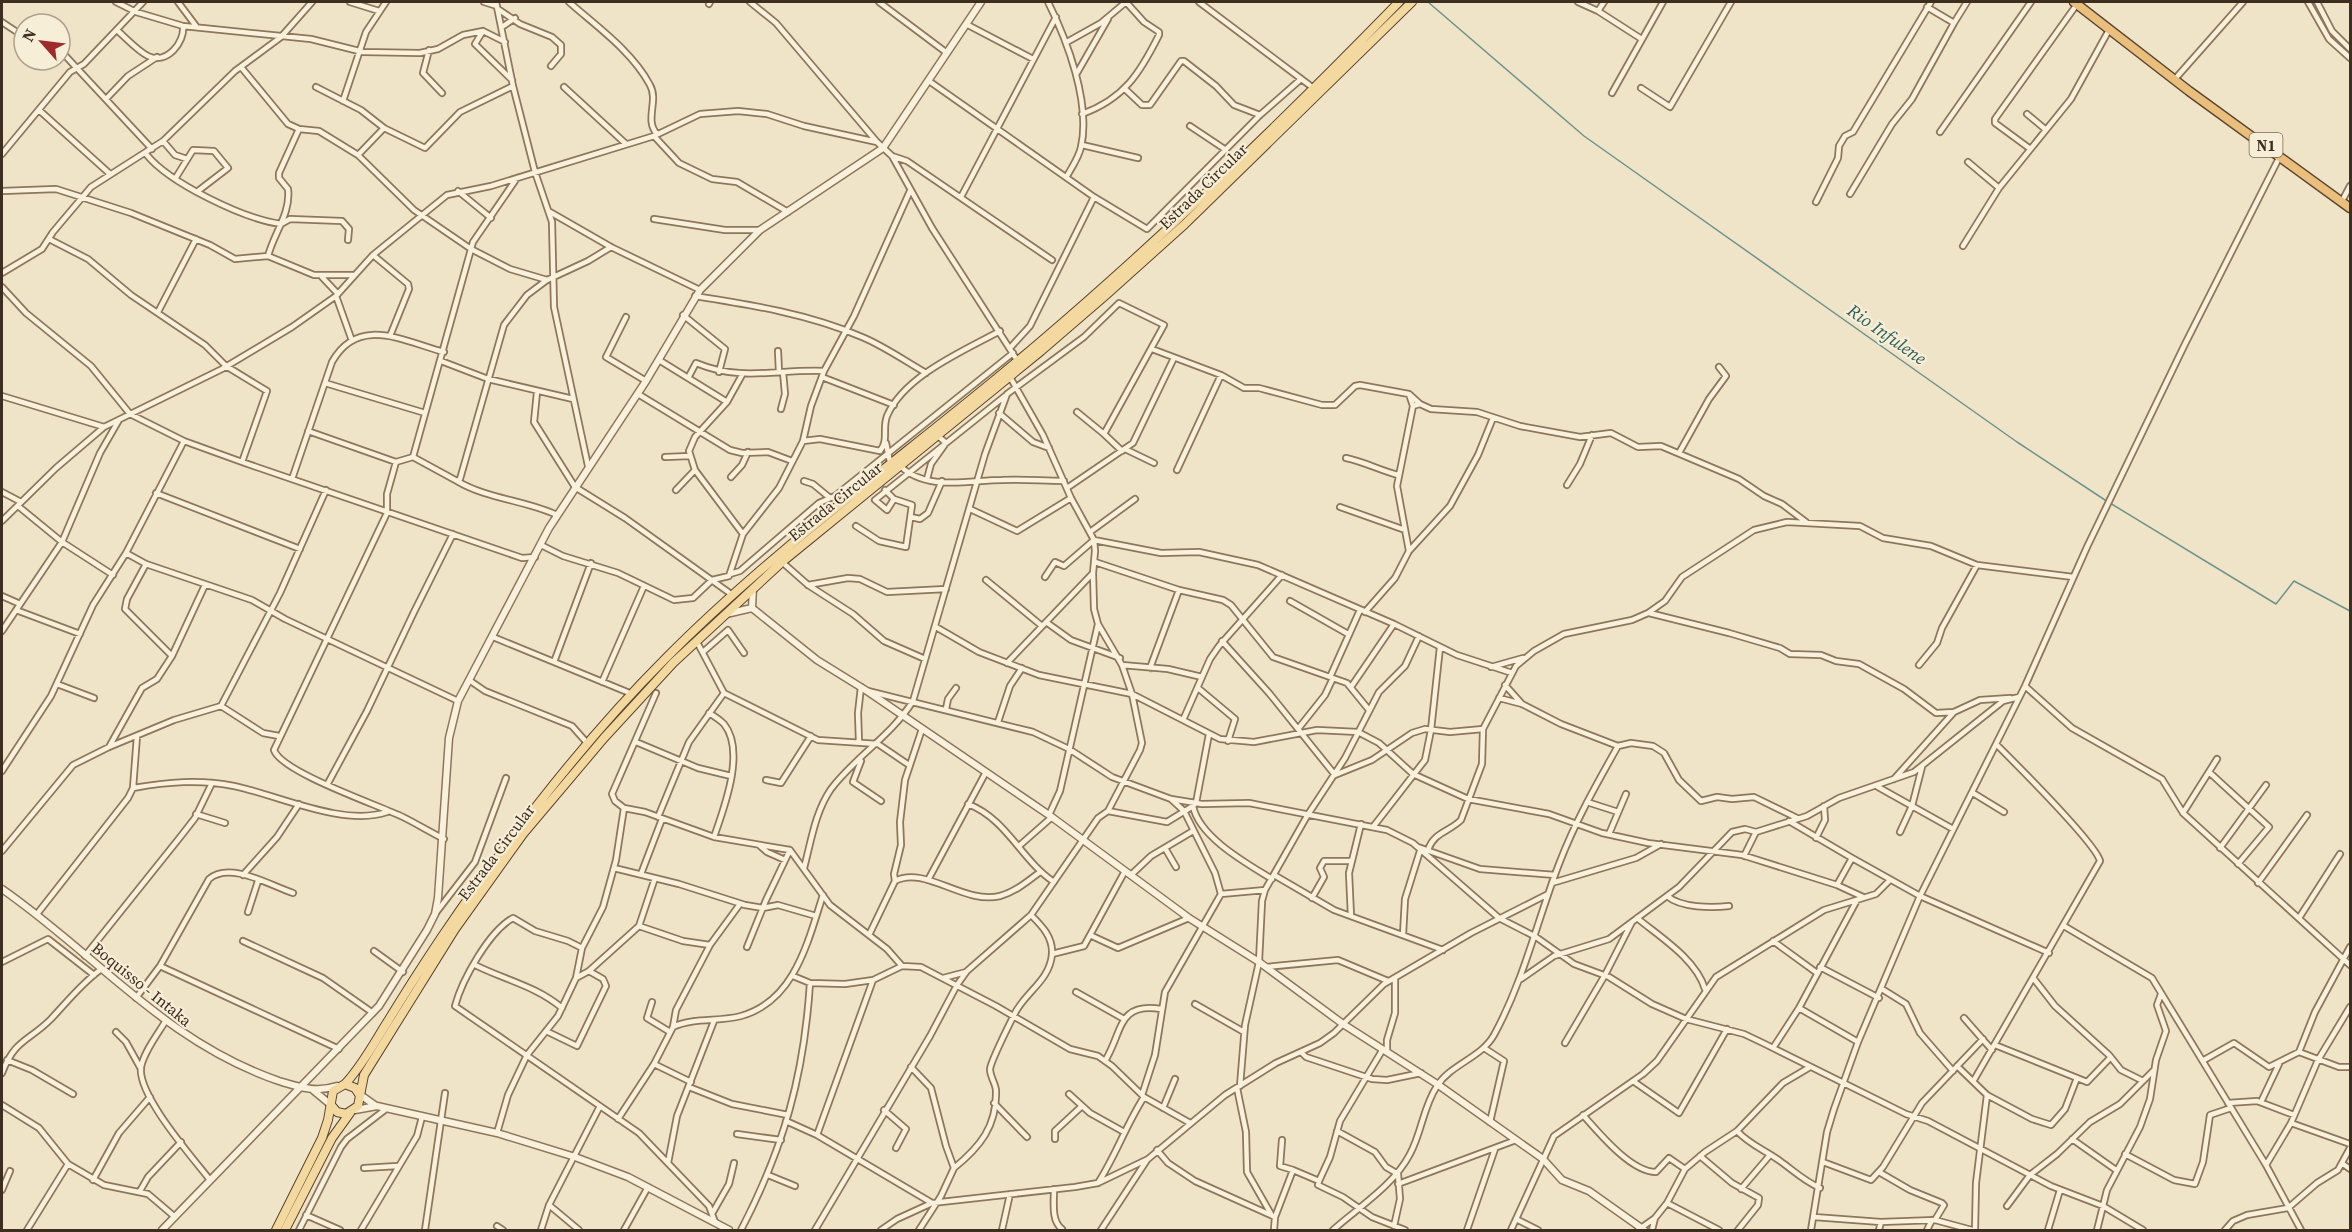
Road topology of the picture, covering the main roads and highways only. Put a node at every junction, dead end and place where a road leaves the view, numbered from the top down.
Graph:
1 (1399, 2) edge
2 (1412, 2) edge
3 (2067, 2) edge
4 (2074, 4) edge
5 (1388, 19) junction
6 (2347, 203) edge
7 (343, 1085) junction
8 (359, 1094) junction
9 (331, 1105) junction
10 (353, 1111) junction
11 (276, 1230) edge
12 (285, 1230) edge

1 - 5 main road, Estrada Circular
2 - 5 main road, Estrada Circular
3 - 4 highway, N1
4 - 6 highway, N1
5 - 7 main road, Estrada Circular
5 - 8 main road, Estrada Circular
7 - 8 main road
7 - 9 main road
8 - 10 main road
9 - 10 main road
9 - 11 main road
10 - 12 main road

